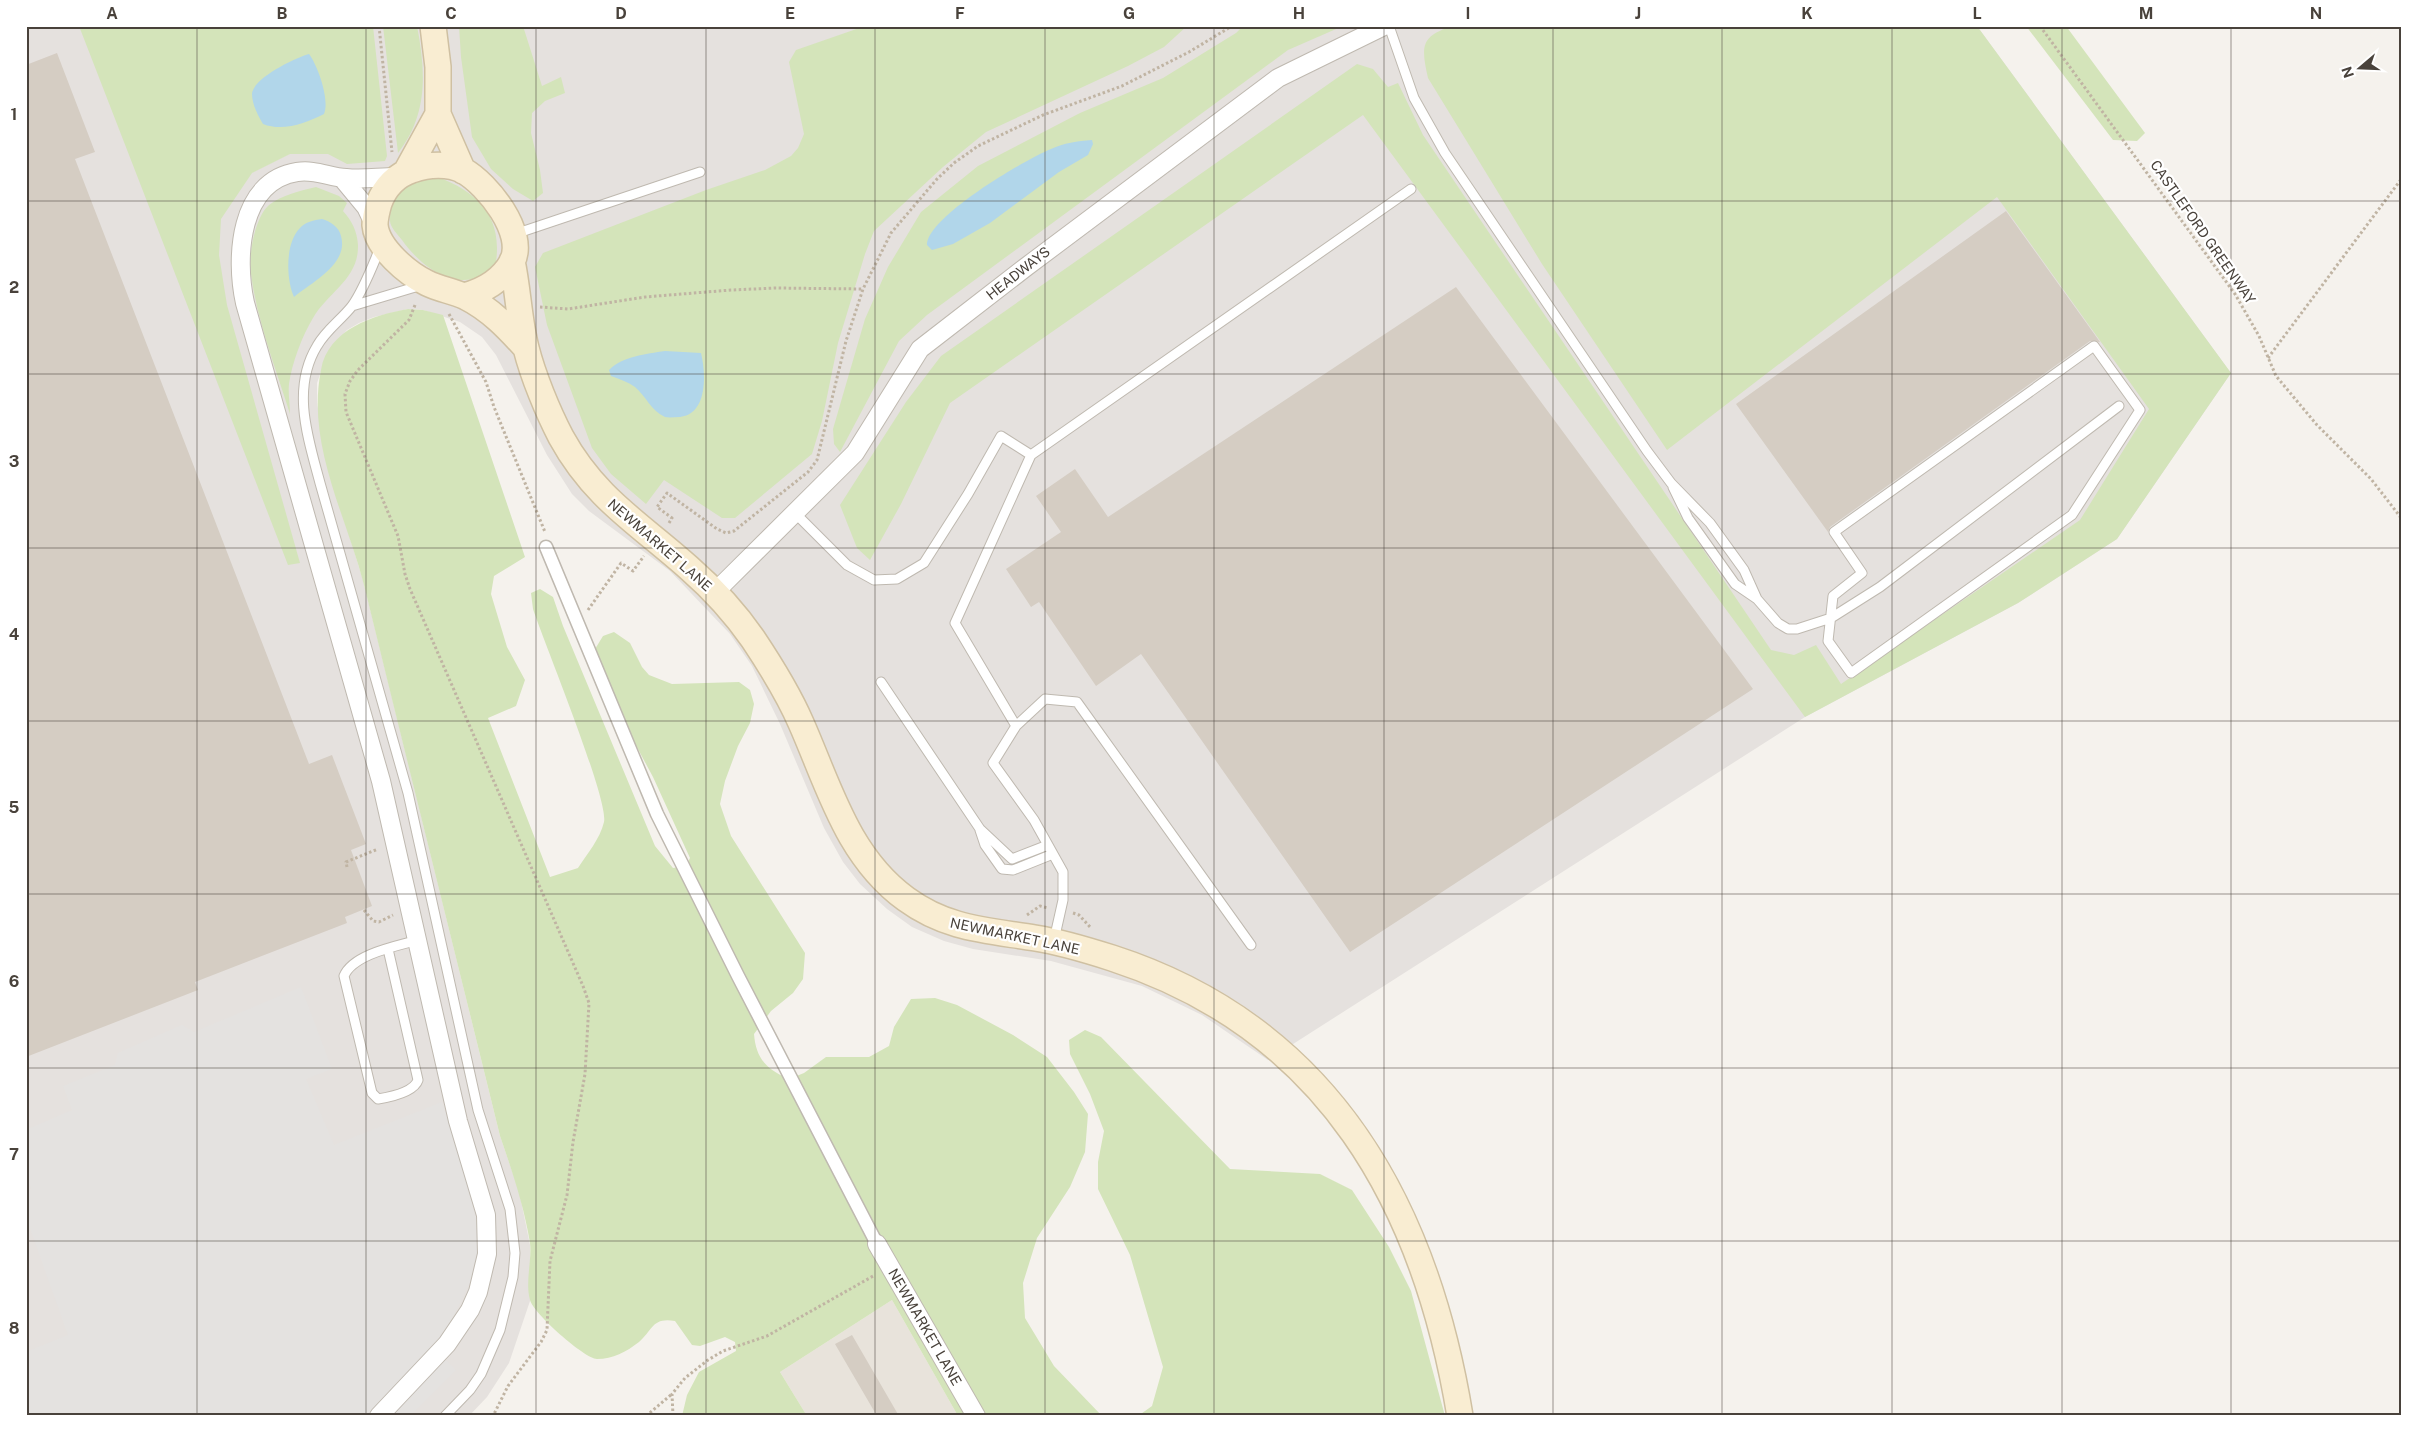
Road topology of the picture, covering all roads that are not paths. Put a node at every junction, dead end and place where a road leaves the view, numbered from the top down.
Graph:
1 (433, 26) edge
2 (1384, 26) edge
3 (1389, 26) edge
4 (438, 114) junction
5 (398, 167) junction
6 (463, 170) junction
7 (700, 172) dead end
8 (342, 178) junction
9 (1410, 189) dead end
10 (379, 234) junction
11 (512, 235) junction
12 (512, 261) junction
13 (427, 283) junction
14 (457, 305) junction
15 (352, 306) junction
16 (526, 348) junction
17 (2119, 406) dead end
18 (1032, 455) junction
19 (1671, 483) junction
20 (794, 512) junction
21 (546, 547) road end
22 (715, 592) junction
23 (1757, 599) junction
24 (1831, 618) junction
25 (881, 682) dead end
26 (1016, 726) junction
27 (980, 829) junction
28 (1048, 844) junction
29 (1053, 854) junction
30 (418, 940) junction
31 (1054, 942) junction
32 (1251, 945) dead end
33 (388, 949) junction
34 (877, 1244) joint
35 (379, 1416) edge
36 (445, 1416) edge
37 (976, 1416) edge
38 (1460, 1416) edge

1 - 4 main road, NEWMARKET LANE
2 - 20 street, HEADWAYS
3 - 19 lane
4 - 5 main road, NEWMARKET LANE
4 - 6 main road, NEWMARKET LANE
5 - 6 main road, NEWMARKET LANE
5 - 8 street
5 - 10 main road, NEWMARKET LANE
6 - 11 main road, NEWMARKET LANE
7 - 11 lane
8 - 10 street
8 - 30 street
9 - 18 lane
10 - 13 main road, NEWMARKET LANE
10 - 15 lane
11 - 12 main road, NEWMARKET LANE
12 - 14 main road
12 - 16 main road, NEWMARKET LANE
13 - 14 main road, NEWMARKET LANE
13 - 15 lane
14 - 16 main road, NEWMARKET LANE
15 - 36 lane
16 - 22 main road, NEWMARKET LANE
17 - 24 lane
18 - 20 lane
18 - 26 lane
19 - 23 lane
19 - 23 lane
20 - 22 street, HEADWAYS
21 - 34 street, NEWMARKET LANE
22 - 31 main road, NEWMARKET LANE
23 - 24 lane
24 - 24 lane
25 - 27 lane
26 - 28 lane
26 - 32 lane
27 - 28 lane
27 - 29 lane
28 - 29 lane
29 - 31 lane
30 - 33 lane
30 - 35 street
31 - 38 main road, NEWMARKET LANE
33 - 33 lane
34 - 37 street, NEWMARKET LANE

